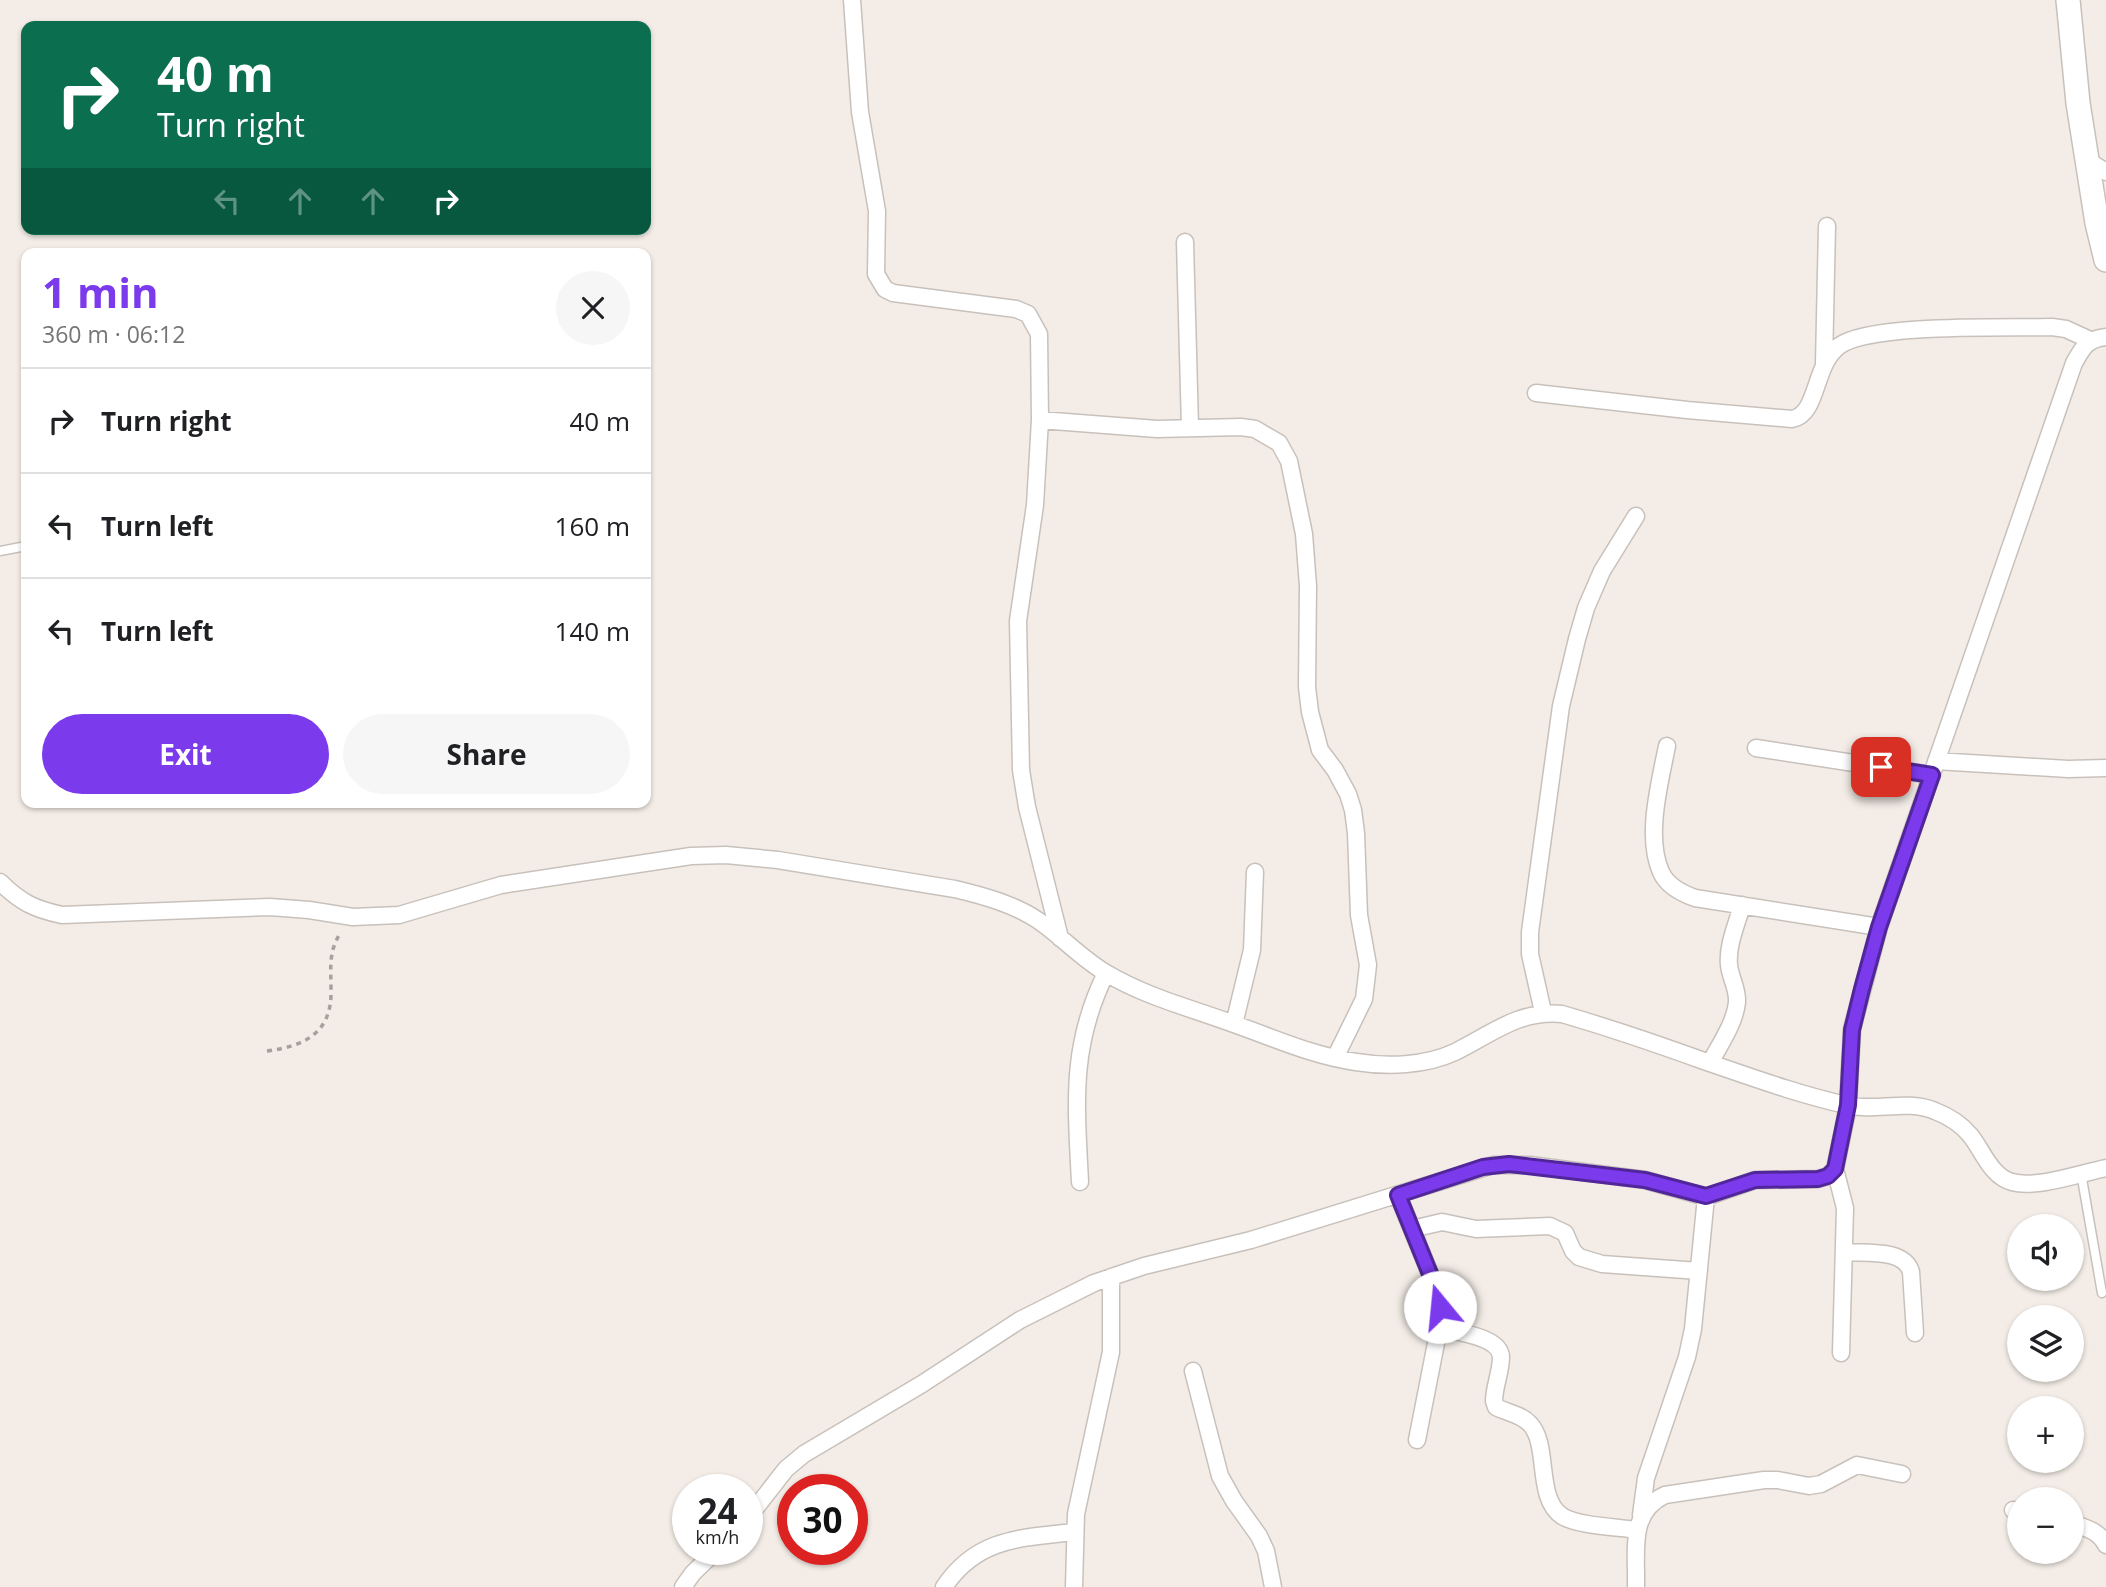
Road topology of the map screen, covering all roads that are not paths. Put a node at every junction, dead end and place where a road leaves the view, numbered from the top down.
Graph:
1 (852, 0) edge
2 (2068, 0) edge
3 (2097, 166) edge
4 (1827, 226) dead end
5 (1185, 242) dead end
6 (2106, 260) edge
7 (2098, 338) edge
8 (1824, 364) junction
9 (1536, 393) dead end
10 (1040, 420) junction
11 (1190, 428) junction
12 (1636, 516) dead end
13 (21, 546) edge
14 (0, 551) edge
15 (1667, 746) dead end
16 (1756, 748) dead end
17 (1934, 768) junction
18 (2106, 768) edge
19 (1255, 872) dead end
20 (0, 881) edge
21 (1742, 905) junction
22 (1879, 927) junction
23 (1060, 938) junction
24 (1106, 973) junction
25 (1544, 1012) junction
26 (1234, 1024) junction
27 (1335, 1058) junction
28 (1710, 1063) junction
29 (1846, 1113) junction
30 (1837, 1163) junction
31 (2106, 1168) edge
32 (2081, 1173) junction
33 (1080, 1182) dead end
34 (1398, 1195) junction
35 (1706, 1196) junction
36 (1412, 1229) junction
37 (1845, 1252) junction
38 (1699, 1271) junction
39 (1111, 1277) junction
40 (2102, 1293) dead end
41 (1439, 1328) junction
42 (1915, 1333) dead end
43 (1841, 1353) dead end
44 (1193, 1371) dead end
45 (1417, 1440) dead end
46 (1902, 1474) dead end
47 (763, 1498) edge
48 (1639, 1524) junction
49 (2084, 1527) edge
50 (1074, 1531) junction
51 (2106, 1545) edge
52 (701, 1565) edge
53 (683, 1587) edge
54 (944, 1587) edge
55 (1074, 1587) edge
56 (1273, 1587) edge
57 (1636, 1587) edge

1 - 10 street
2 - 3 main road
3 - 6 main road
4 - 8 street
5 - 11 street
7 - 8 street
7 - 17 street
8 - 9 street
10 - 11 street
10 - 23 street
11 - 27 street
12 - 25 street
13 - 14 lane
15 - 21 street
16 - 17 street
17 - 18 street
17 - 22 street
19 - 26 street
20 - 23 street
21 - 22 street
21 - 28 street
22 - 29 street
23 - 24 street
24 - 26 street
24 - 33 street
25 - 27 street
25 - 28 street
26 - 27 street
28 - 29 street
29 - 30 street
29 - 32 street
30 - 35 street
30 - 37 street
31 - 32 street
32 - 40 lane
34 - 35 street
34 - 36 street
34 - 39 street
35 - 38 street
36 - 38 street
36 - 41 street
37 - 42 street
37 - 43 street
38 - 48 street
39 - 47 street
39 - 50 street
41 - 45 street
41 - 48 street
44 - 56 street
46 - 48 street
48 - 57 street
49 - 51 street
50 - 54 street
50 - 55 street
52 - 53 street

